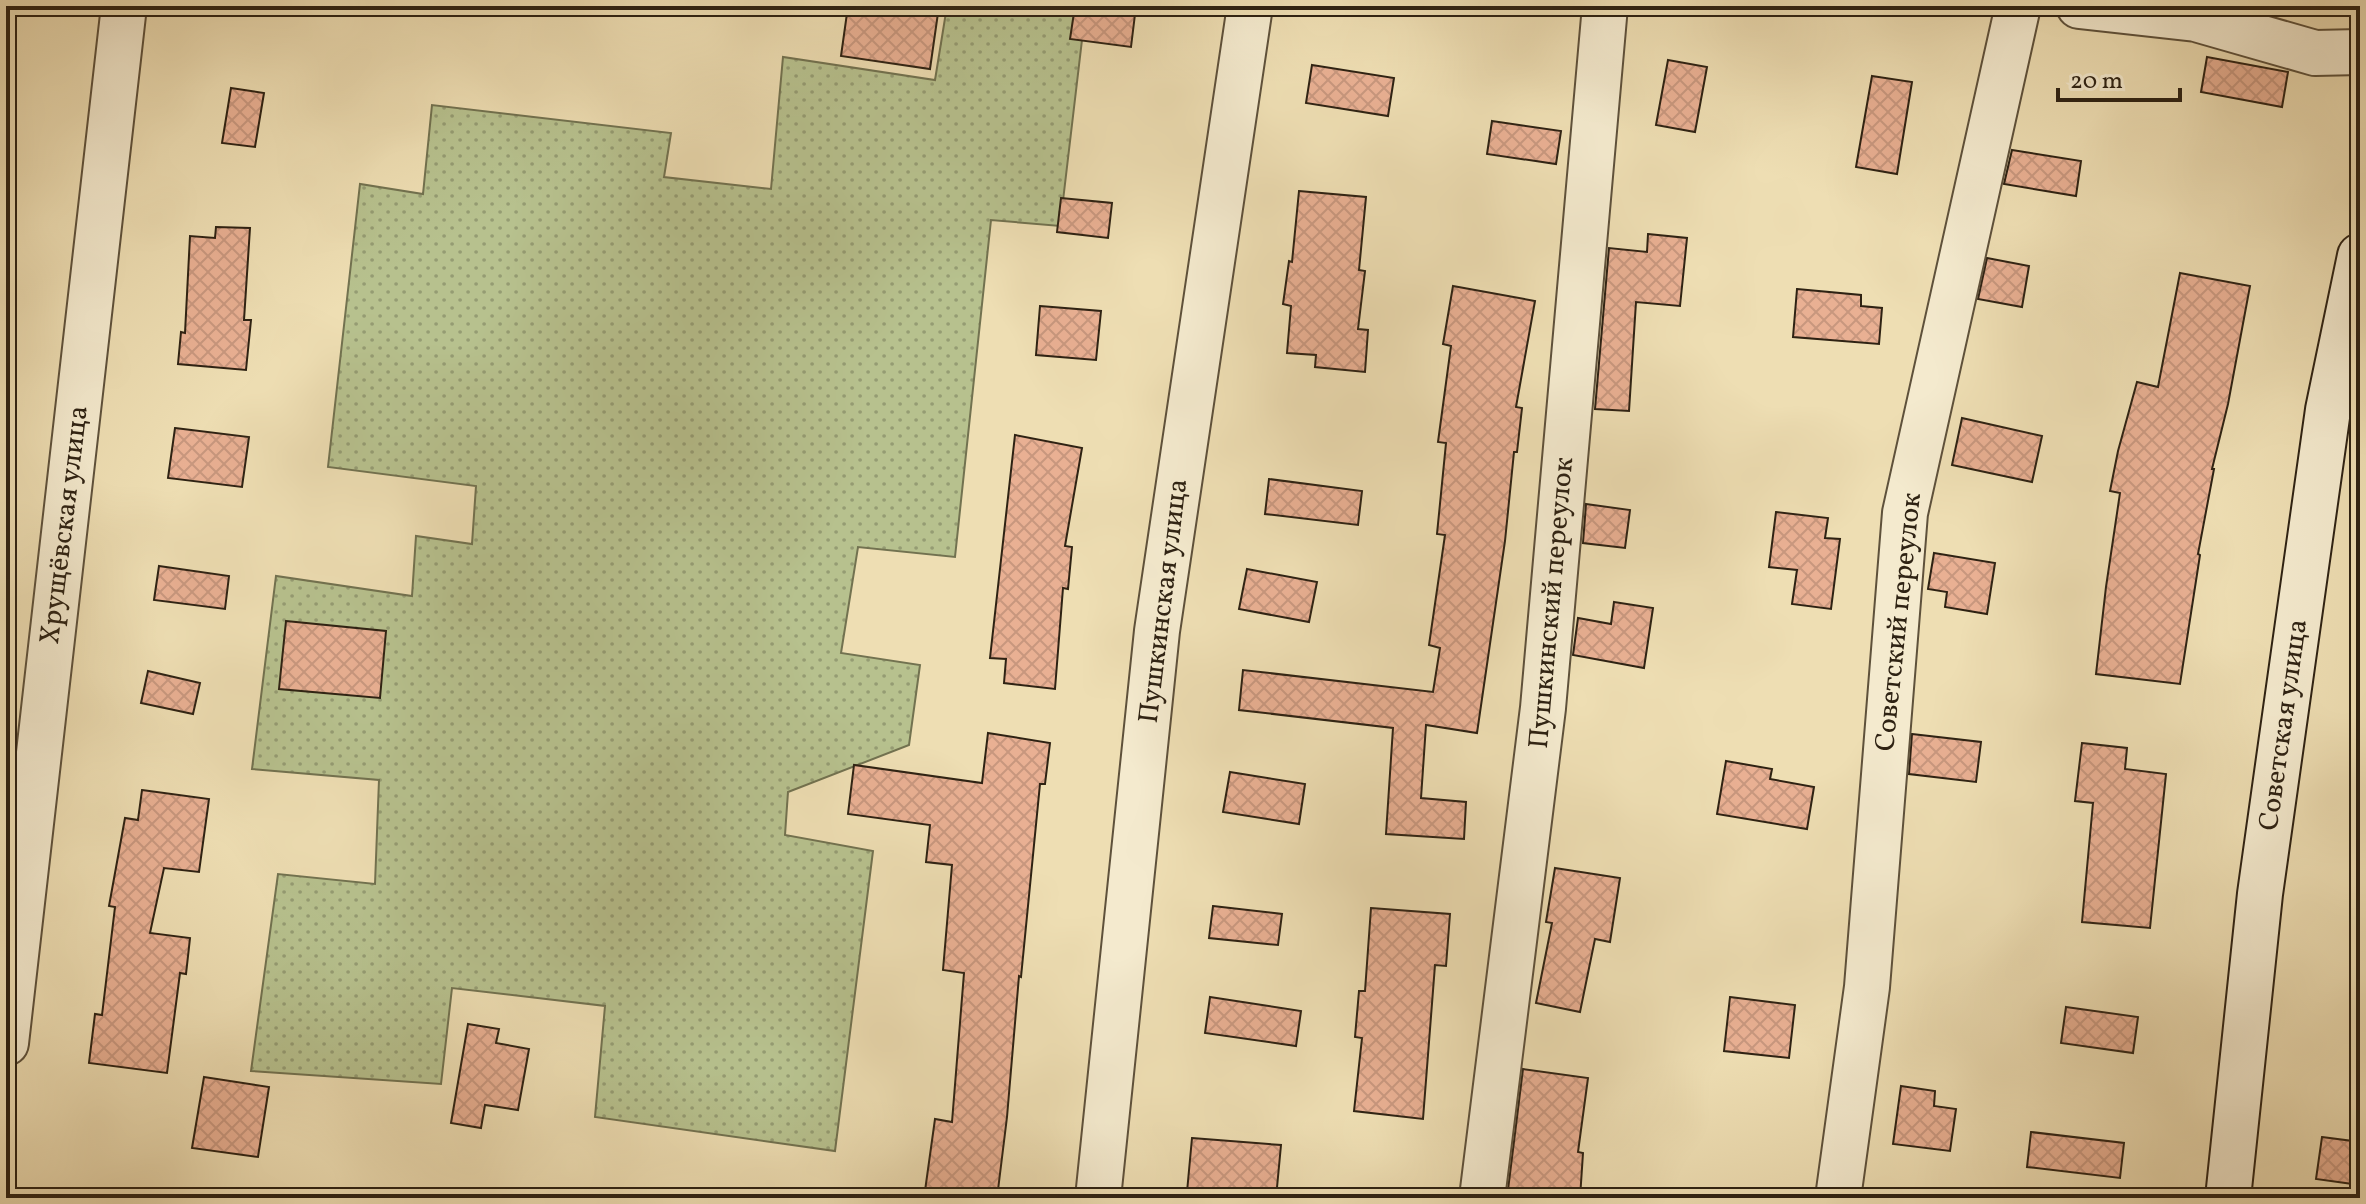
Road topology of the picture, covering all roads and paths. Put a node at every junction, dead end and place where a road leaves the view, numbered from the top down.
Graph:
1 (124, 6) edge
2 (1250, 6) edge
3 (1605, 6) edge
4 (2018, 6) edge
5 (2079, 6) edge
6 (2360, 52) edge
7 (2360, 256) edge
8 (6, 1043) edge
9 (1098, 1198) edge
10 (1482, 1198) edge
11 (1838, 1198) edge
12 (2228, 1198) edge

1 - 8 street, Хрущёвская улица
2 - 9 street, Пушкинская улица
3 - 10 street, Пушкинский переулок
4 - 11 street, Советский переулок
5 - 6 street
7 - 12 street, Советская улица

